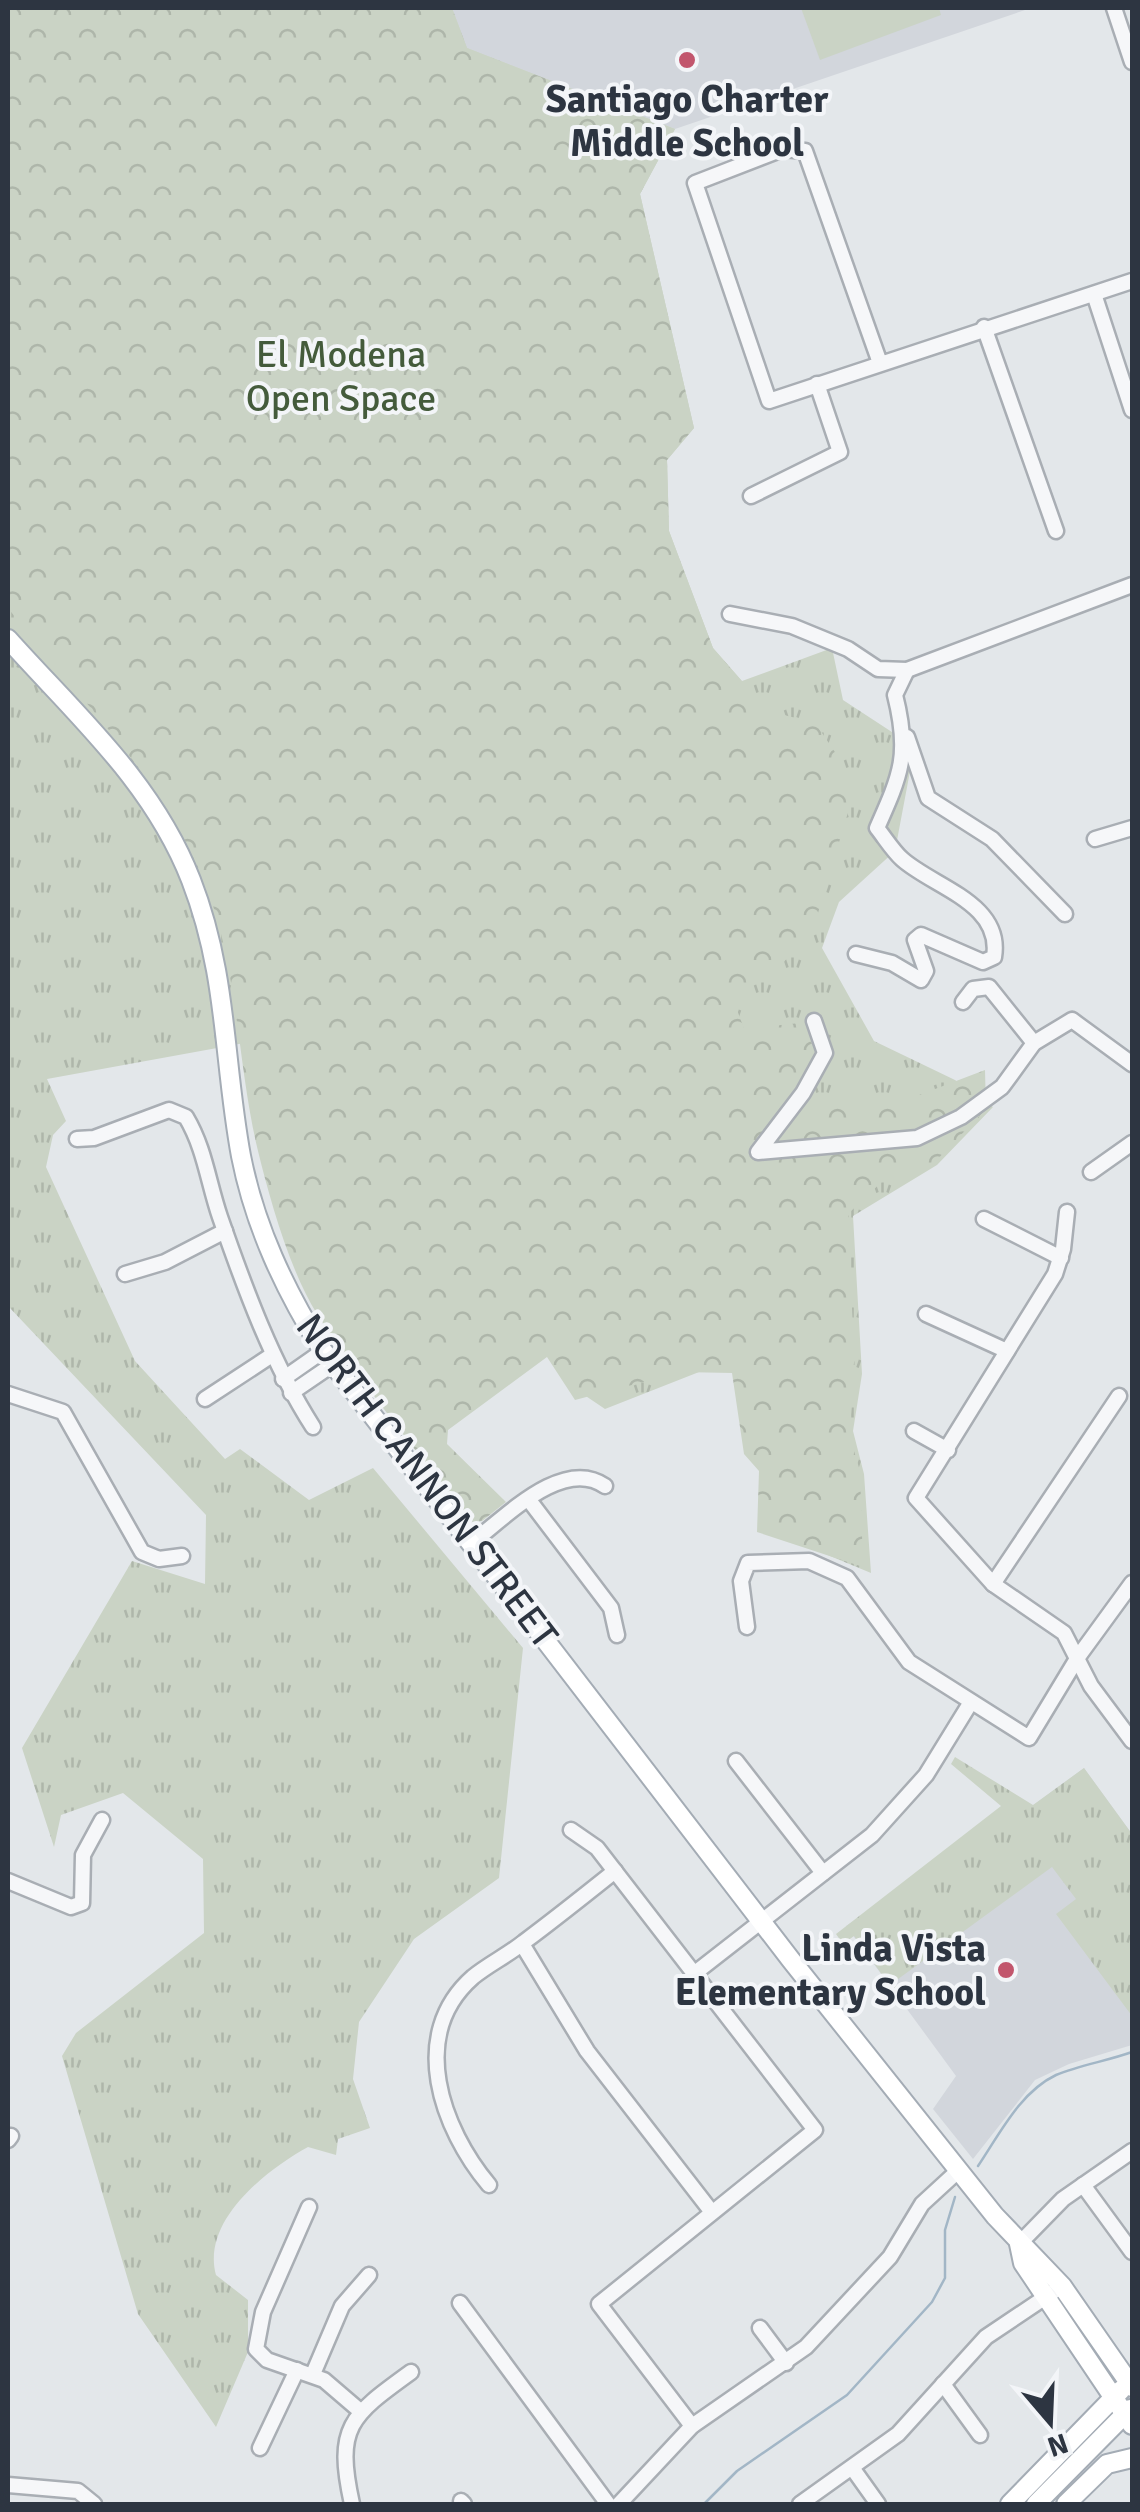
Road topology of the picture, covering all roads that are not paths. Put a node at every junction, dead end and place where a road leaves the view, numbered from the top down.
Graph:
1 (1114, 8) edge
2 (1132, 62) edge
3 (1132, 281) edge
4 (1094, 294) junction
5 (984, 328) junction
6 (880, 363) junction
7 (817, 384) junction
8 (1132, 410) edge
9 (751, 496) dead end
10 (1056, 531) dead end
11 (1132, 585) edge
12 (730, 614) dead end
13 (8, 639) edge
14 (907, 670) junction
15 (904, 732) junction
16 (1132, 828) edge
17 (1095, 838) dead end
18 (1065, 914) dead end
19 (856, 954) dead end
20 (963, 1002) dead end
21 (814, 1021) dead end
22 (1034, 1043) junction
23 (1132, 1064) edge
24 (76, 1139) dead end
25 (1132, 1143) edge
26 (1091, 1172) dead end
27 (1066, 1212) dead end
28 (984, 1219) dead end
29 (225, 1231) junction
30 (1061, 1258) junction
31 (125, 1274) dead end
32 (926, 1314) dead end
33 (1008, 1351) junction
34 (272, 1355) junction
35 (328, 1358) junction
36 (283, 1379) junction
37 (292, 1393) junction
38 (8, 1394) edge
39 (1119, 1396) dead end
40 (205, 1400) dead end
41 (313, 1427) dead end
42 (914, 1431) dead end
43 (948, 1450) junction
44 (605, 1486) dead end
45 (529, 1500) junction
46 (470, 1544) junction
47 (182, 1556) dead end
48 (1132, 1583) edge
49 (993, 1584) junction
50 (747, 1627) dead end
51 (618, 1635) dead end
52 (1078, 1657) junction
53 (971, 1702) junction
54 (1132, 1741) edge
55 (736, 1761) dead end
56 (102, 1820) dead end
57 (571, 1830) dead end
58 (616, 1871) junction
59 (823, 1873) junction
60 (8, 1881) edge
61 (761, 1922) junction
62 (522, 1944) junction
63 (695, 1974) junction
64 (1132, 2152) edge
65 (958, 2170) junction
66 (489, 2185) dead end
67 (1083, 2185) junction
68 (309, 2207) dead end
69 (711, 2212) junction
70 (1019, 2244) junction
71 (1132, 2252) edge
72 (369, 2275) dead end
73 (1054, 2292) junction
74 (460, 2303) dead end
75 (760, 2328) dead end
76 (786, 2363) junction
77 (297, 2370) junction
78 (411, 2372) dead end
79 (313, 2374) junction
80 (1131, 2382) edge
81 (943, 2384) junction
82 (1114, 2397) junction
83 (359, 2410) junction
84 (1130, 2415) edge
85 (692, 2426) junction
86 (980, 2435) dead end
87 (260, 2448) dead end
88 (1132, 2458) edge
89 (853, 2469) junction
90 (8, 2485) edge
91 (94, 2504) edge
92 (352, 2504) edge
93 (608, 2504) edge
94 (619, 2504) edge
95 (800, 2504) edge
96 (878, 2504) edge
97 (1010, 2504) edge
98 (1036, 2504) edge
99 (1066, 2504) edge

1 - 2 street
3 - 4 street
4 - 5 street
4 - 8 street
5 - 6 street
5 - 10 street
6 - 7 street
6 - 7 street
7 - 9 street
11 - 14 street
12 - 14 street
13 - 35 main road, NORTH CANNON STREET
14 - 15 street
15 - 18 street
15 - 19 street
16 - 17 street
20 - 22 street
21 - 22 street
22 - 23 street
24 - 29 street
25 - 26 street
27 - 30 street
28 - 30 street
29 - 31 street
29 - 34 street
30 - 33 street
32 - 33 street
33 - 43 street
34 - 36 street
34 - 40 street
35 - 36 street
35 - 37 street
35 - 46 main road, NORTH CANNON STREET
36 - 37 street
37 - 41 street
38 - 47 street
39 - 49 street
42 - 43 street
43 - 49 street
44 - 45 street
45 - 46 street
45 - 51 street
46 - 61 main road, NORTH CANNON STREET
48 - 52 street
49 - 52 street
50 - 53 street
52 - 53 street
52 - 54 street
53 - 59 street
55 - 59 street
56 - 60 street
57 - 58 street
58 - 62 street
58 - 63 street
59 - 61 street
61 - 63 street
61 - 65 main road, NORTH CANNON STREET
62 - 66 street
62 - 69 street
63 - 69 street
64 - 67 street
65 - 70 main road, NORTH CANNON STREET
65 - 76 street
67 - 70 street
67 - 71 street
68 - 77 street
69 - 85 street
70 - 73 main road, NORTH CANNON STREET
72 - 79 street
73 - 80 main road, NORTH CANNON STREET
73 - 81 street
73 - 82 main road, NORTH CANNON STREET
74 - 93 street
75 - 76 street
76 - 85 street
77 - 79 street
77 - 87 street
78 - 83 street
79 - 83 street
80 - 82 main road
81 - 86 street
81 - 89 street
82 - 84 main road, NORTH CANNON STREET
82 - 97 main road
83 - 92 street
84 - 98 main road
85 - 94 street
88 - 99 main road
89 - 95 street
89 - 96 street
90 - 91 street

